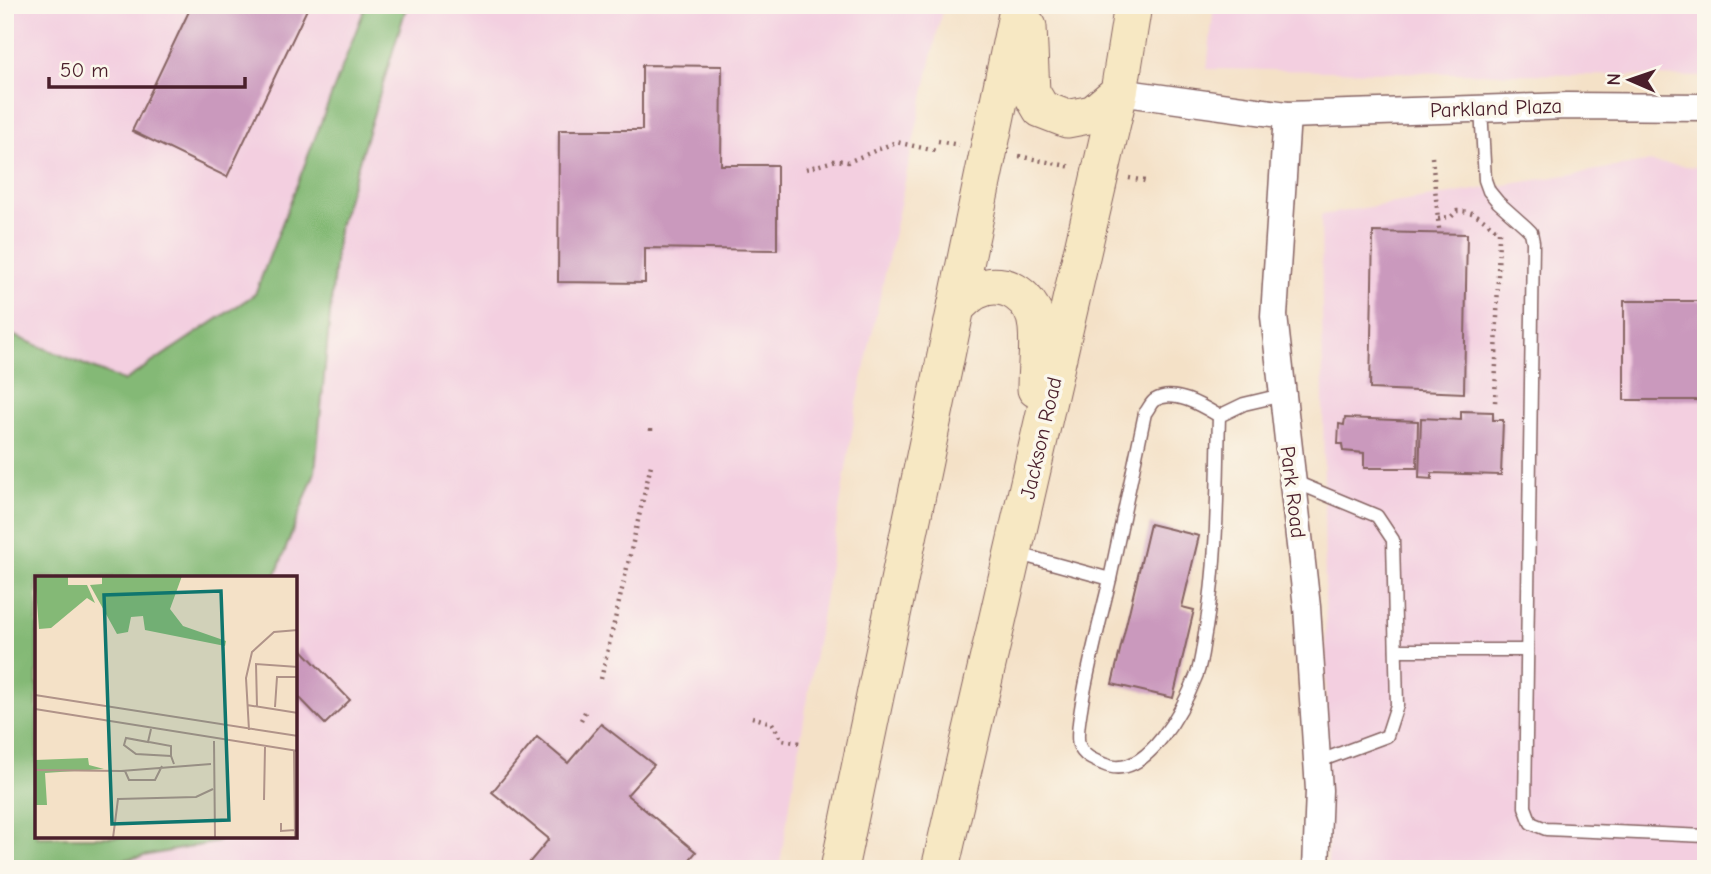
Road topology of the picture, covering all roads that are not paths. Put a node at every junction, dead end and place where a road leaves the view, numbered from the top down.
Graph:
1 (1018, 5) edge
2 (1027, 5) edge
3 (1133, 5) edge
4 (1119, 92) junction
5 (1706, 107) edge
6 (1481, 108) junction
7 (1287, 115) junction
8 (956, 307) junction
9 (1282, 395) junction
10 (1219, 416) junction
11 (1033, 474) junction
12 (1292, 480) junction
13 (1014, 553) junction
14 (1110, 579) junction
15 (1396, 650) junction
16 (1527, 650) junction
17 (1317, 762) junction
18 (1706, 836) edge
19 (839, 869) edge
20 (940, 869) edge
21 (1317, 869) edge

1 - 8 main road
2 - 4 main road
3 - 4 main road, Jackson Road
4 - 7 street, Parkland Plaza
4 - 11 main road, Jackson Road
5 - 6 street, Parkland Plaza
6 - 7 street, Parkland Plaza
6 - 16 lane
7 - 9 street, Park Road
8 - 11 main road
8 - 19 main road
9 - 10 lane
9 - 12 street, Park Road
10 - 14 lane
10 - 14 lane
11 - 13 main road, Jackson Road
12 - 15 lane
12 - 17 street, Park Road
13 - 14 lane
13 - 20 main road, Jackson Road
15 - 16 lane
15 - 17 lane
16 - 18 lane
17 - 21 street, Park Road

